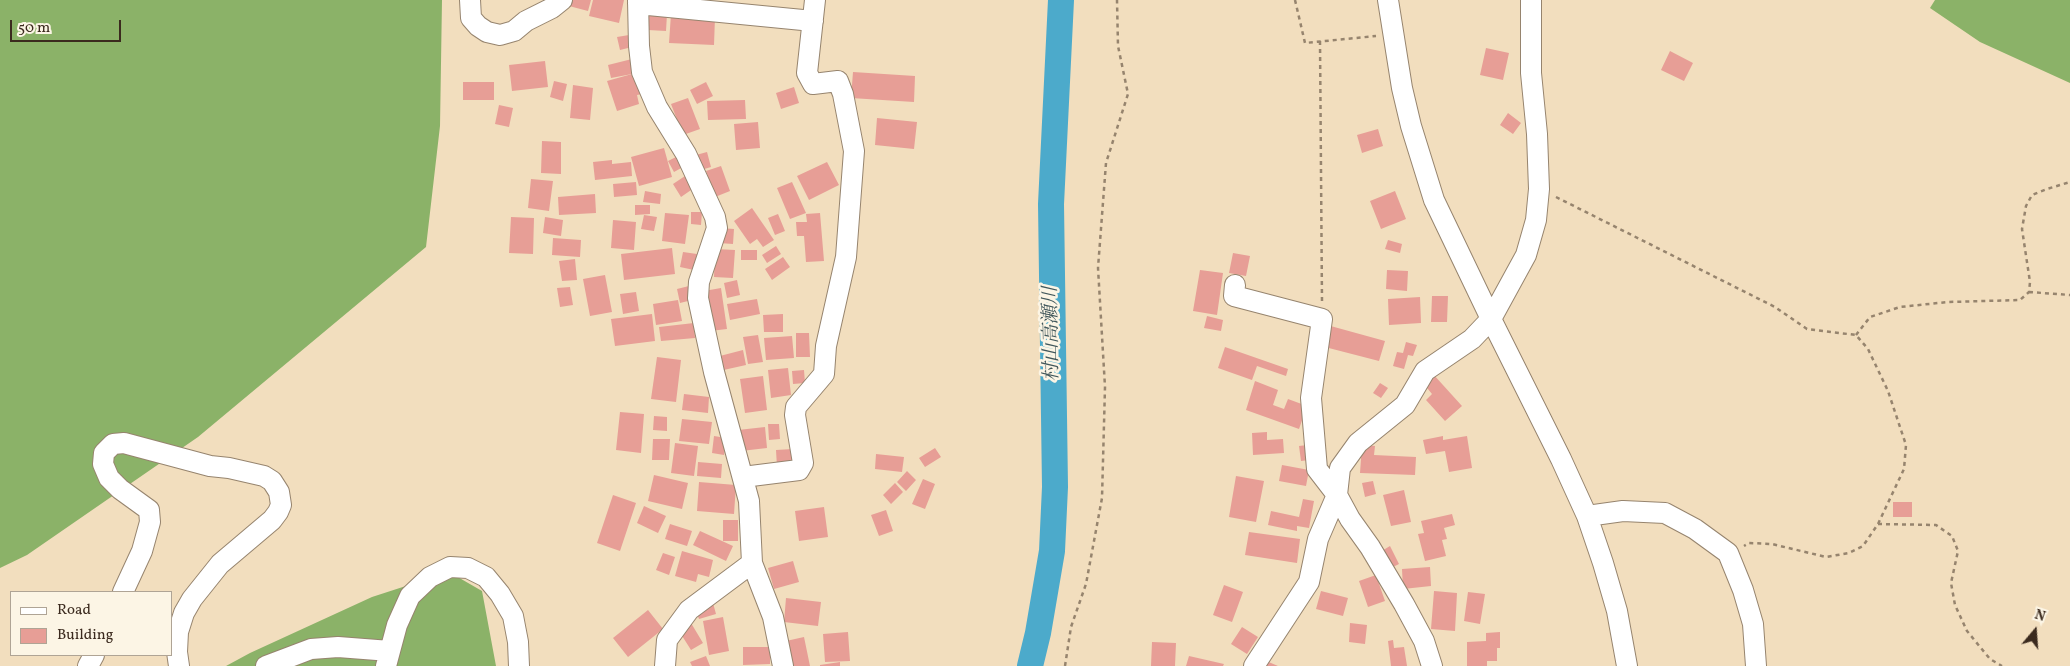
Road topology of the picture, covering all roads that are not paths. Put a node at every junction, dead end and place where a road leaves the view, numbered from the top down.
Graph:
1 (470, 0) edge
2 (562, 0) edge
3 (815, 0) edge
4 (1388, 0) edge
5 (1531, 0) edge
6 (638, 2) edge
7 (813, 21) junction
8 (1235, 285) dead end
9 (1491, 320) junction
10 (743, 478) junction
11 (1337, 495) junction
12 (1587, 516) junction
13 (752, 564) junction
14 (122, 591) edge
15 (388, 658) edge
16 (179, 666) edge
17 (266, 666) edge
18 (519, 666) edge
19 (665, 666) edge
20 (783, 666) edge
21 (1254, 666) edge
22 (1432, 666) edge
23 (1627, 666) edge
24 (1756, 666) edge

1 - 2 street
3 - 7 street
4 - 9 street
5 - 9 street
6 - 7 street
6 - 10 street
7 - 10 street
8 - 11 street
9 - 11 street
9 - 12 street
10 - 13 street
11 - 21 street
11 - 22 street
12 - 23 street
12 - 24 street
13 - 19 street
13 - 20 street
14 - 16 street
15 - 17 street
15 - 18 street

